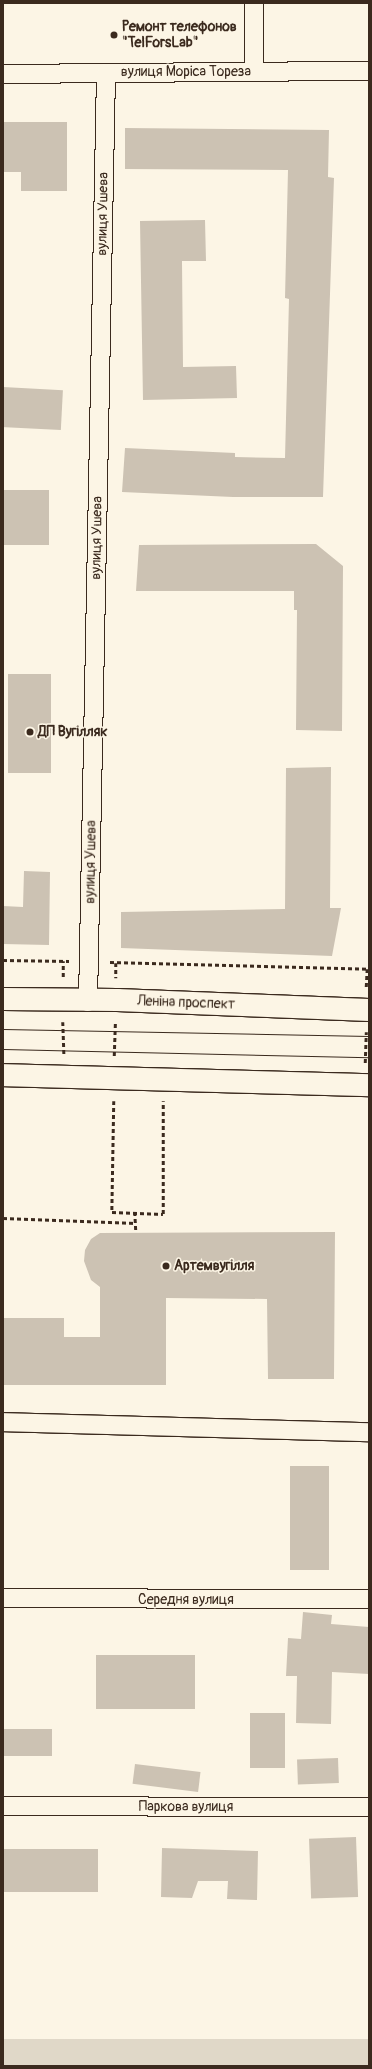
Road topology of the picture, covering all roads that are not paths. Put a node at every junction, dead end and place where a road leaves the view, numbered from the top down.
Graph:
1 (254, 3) edge
2 (369, 71) edge
3 (254, 72) junction
4 (106, 73) junction
5 (3, 74) edge
6 (3, 999) edge
7 (88, 1002) junction
8 (369, 1010) edge
9 (3, 1075) edge
10 (369, 1085) edge
11 (3, 1422) edge
12 (369, 1432) edge
13 (3, 1598) edge
14 (369, 1599) edge
15 (3, 1806) edge
16 (369, 1807) edge

1 - 3 street
2 - 3 street, вулиця Моріса Тореза
3 - 4 street, вулиця Моріса Тореза
4 - 5 street, вулиця Моріса Тореза
4 - 7 street, вулиця Ушева
6 - 7 main road, Леніна проспект
7 - 8 main road, Леніна проспект
9 - 10 main road
11 - 12 street
13 - 14 street, Середня вулиця
15 - 16 street, Паркова вулиця

